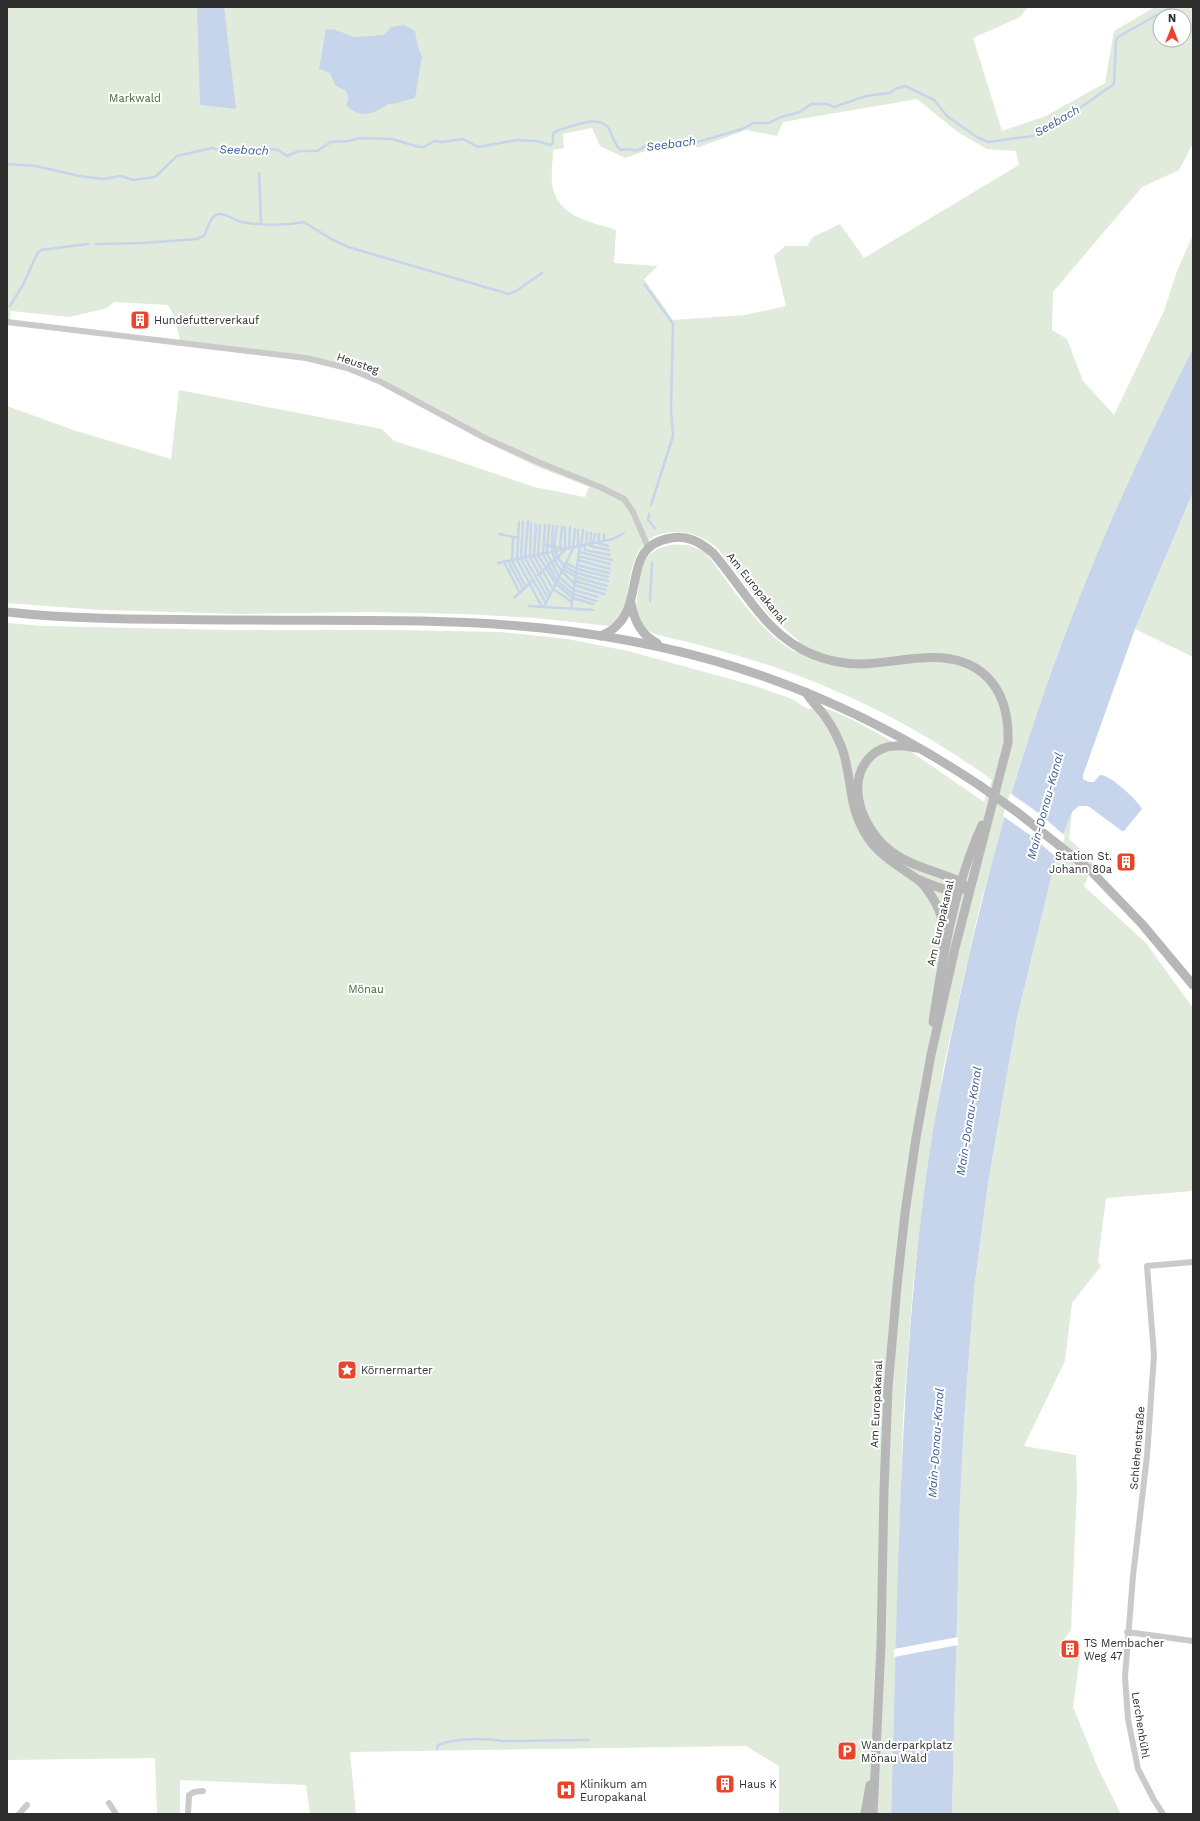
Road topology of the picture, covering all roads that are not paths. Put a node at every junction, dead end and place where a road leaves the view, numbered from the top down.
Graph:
1 (7, 322) edge
2 (648, 547) junction
3 (631, 603) junction
4 (7, 612) edge
5 (602, 636) junction
6 (661, 647) junction
7 (806, 692) junction
8 (921, 748) junction
9 (919, 880) junction
10 (965, 887) junction
11 (944, 951) junction
12 (1193, 985) edge
13 (931, 1055) junction
14 (1193, 1262) edge
15 (1127, 1632) junction
16 (1193, 1641) edge
17 (876, 1758) junction
18 (203, 1791) dead end
19 (110, 1803) dead end
20 (27, 1805) dead end
21 (19, 1814) edge
22 (116, 1814) edge
23 (188, 1814) edge
24 (865, 1814) edge
25 (874, 1814) edge
26 (1163, 1814) edge

1 - 2 street, Heusteg
2 - 3 main road
2 - 10 main road, Am Europakanal
3 - 5 main road
3 - 6 main road
4 - 5 main road
5 - 6 main road
6 - 7 main road
7 - 8 main road
7 - 9 main road
8 - 10 main road
8 - 12 main road, bridge
9 - 10 main road
9 - 11 main road
10 - 11 main road, Am Europakanal
10 - 13 main road, Am Europakanal
11 - 13 main road, Am Europakanal
13 - 17 main road, Am Europakanal
14 - 15 street, Schlehenstraße
15 - 16 street
15 - 26 street, Lerchenbühl
17 - 24 main road, Am Europakanal
17 - 25 main road, Am Europakanal
18 - 23 street
19 - 22 street
20 - 21 street

